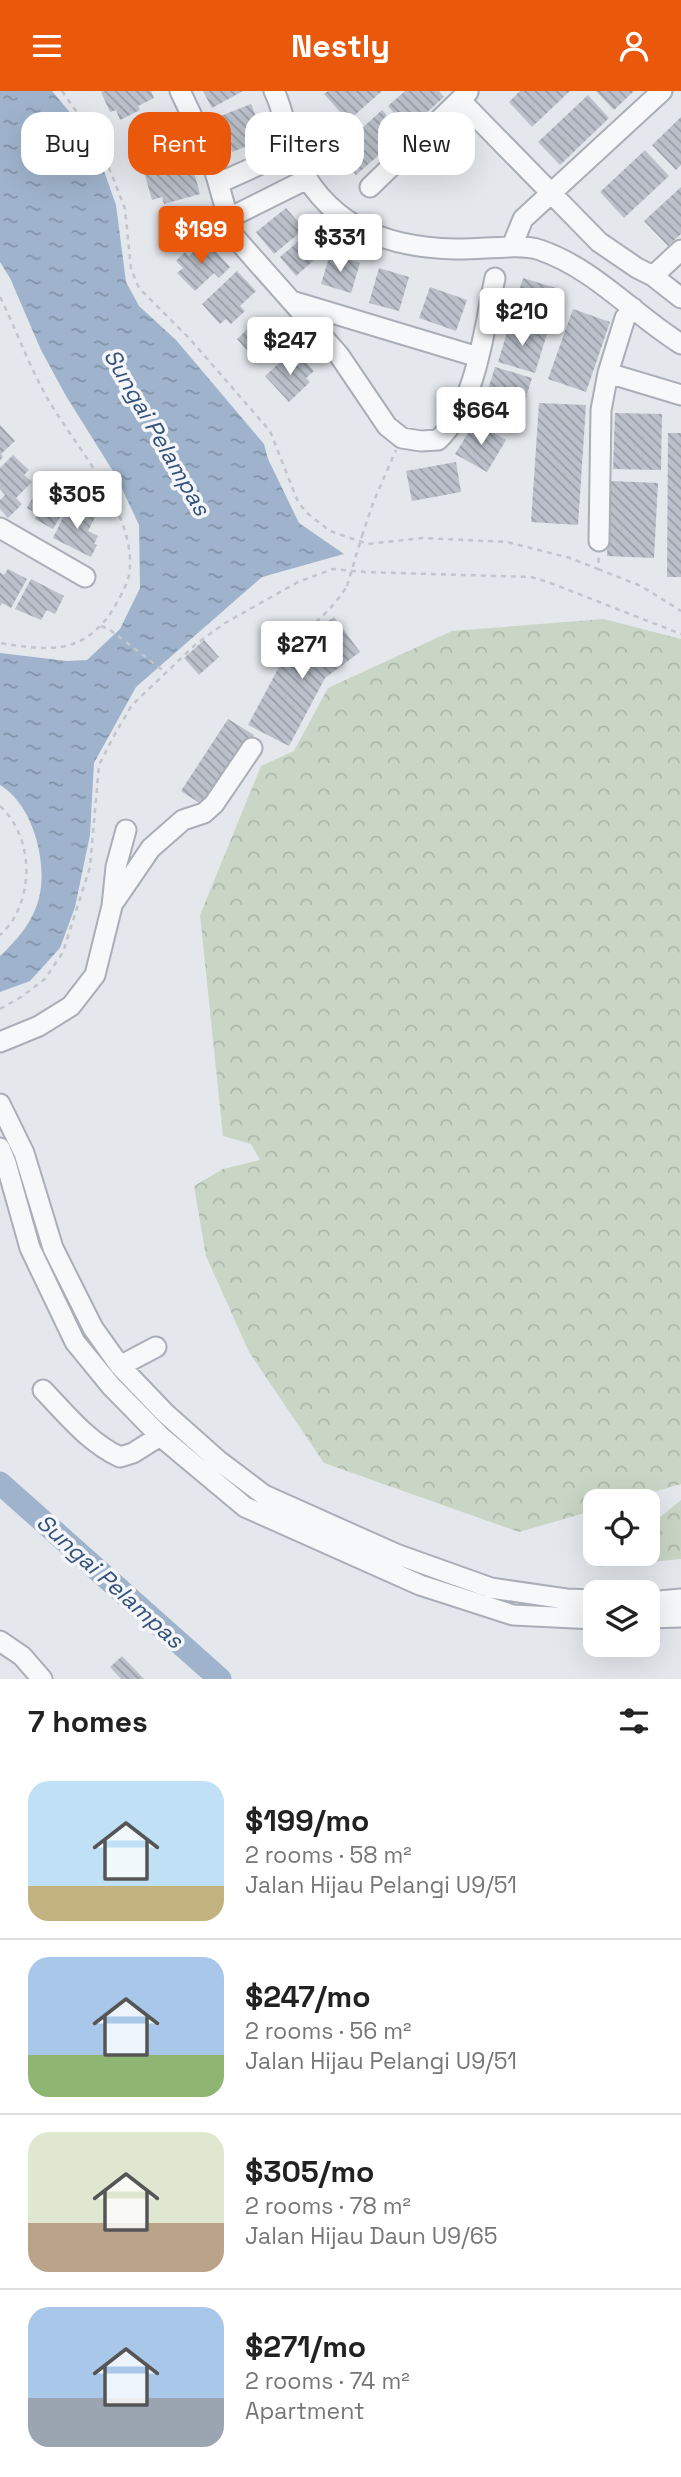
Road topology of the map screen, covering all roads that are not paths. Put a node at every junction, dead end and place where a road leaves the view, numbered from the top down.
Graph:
1 (180, 91) edge
2 (274, 91) edge
3 (662, 91) edge
4 (465, 95) edge
5 (280, 112) edge
6 (245, 171) edge
7 (305, 175) edge
8 (307, 179) junction
9 (219, 183) junction
10 (370, 187) dead end
11 (550, 193) junction
12 (227, 219) junction
13 (512, 246) junction
14 (681, 250) edge
15 (653, 276) junction
16 (495, 278) dead end
17 (681, 298) edge
18 (292, 300) junction
19 (633, 307) junction
20 (681, 344) edge
21 (478, 357) junction
22 (608, 373) junction
23 (681, 395) edge
24 (0, 528) edge
25 (599, 541) road end
26 (85, 577) dead end
27 (252, 748) dead end
28 (125, 830) dead end
29 (112, 906) junction
30 (0, 1042) edge
31 (0, 1104) edge
32 (0, 1148) edge
33 (156, 1347) dead end
34 (120, 1366) junction
35 (43, 1390) dead end
36 (160, 1436) junction
37 (681, 1599) edge
38 (583, 1600) edge
39 (660, 1601) edge
40 (681, 1617) edge
41 (583, 1618) edge
42 (660, 1618) edge
43 (0, 1641) edge
44 (42, 1679) edge

1 - 9 street
2 - 5 street
3 - 11 street
4 - 10 street
4 - 11 street
6 - 9 street
7 - 8 street
8 - 12 street
8 - 13 street
9 - 12 street
11 - 13 street
11 - 15 street
12 - 18 street
13 - 19 street
14 - 15 street
15 - 17 street
16 - 21 street
18 - 21 street
18 - 21 street
19 - 20 street
19 - 22 street
22 - 23 street
22 - 25 street
24 - 26 street
27 - 29 street
28 - 29 street
29 - 30 street
31 - 34 street
32 - 36 street
33 - 34 street
34 - 38 street
35 - 36 street
36 - 41 street
37 - 39 street
40 - 42 street
43 - 44 street

